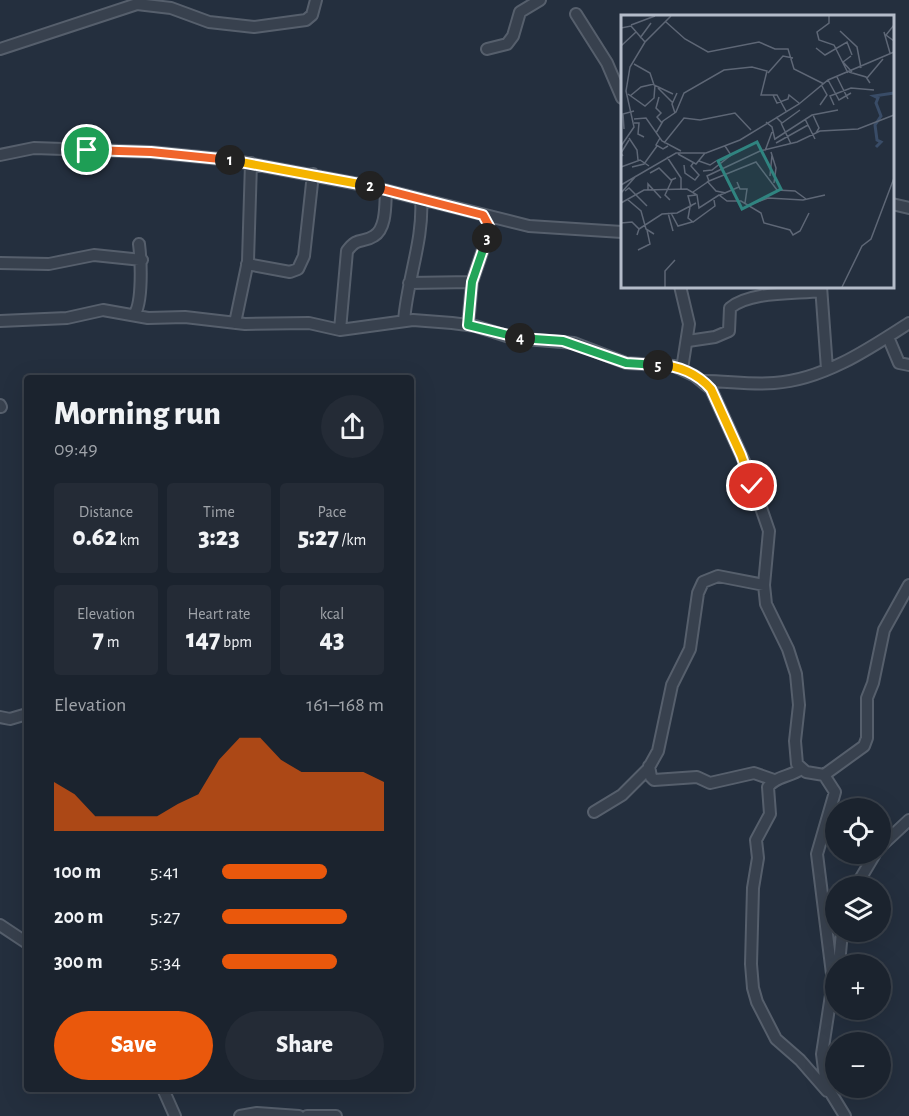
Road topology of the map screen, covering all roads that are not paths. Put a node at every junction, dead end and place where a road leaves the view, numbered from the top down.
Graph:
1 (316, 0) edge
2 (540, 0) edge
3 (576, 14) dead end
4 (487, 49) dead end
5 (0, 50) edge
6 (621, 96) edge
7 (0, 155) edge
8 (251, 163) junction
9 (313, 174) junction
10 (386, 191) junction
11 (421, 199) junction
12 (894, 204) edge
13 (909, 208) edge
14 (483, 215) junction
15 (621, 232) edge
16 (139, 244) dead end
17 (141, 260) junction
18 (0, 263) edge
19 (247, 264) junction
20 (472, 282) junction
21 (409, 283) junction
22 (680, 288) edge
23 (821, 289) edge
24 (134, 315) junction
25 (0, 321) edge
26 (404, 321) junction
27 (235, 323) junction
28 (909, 323) edge
29 (468, 325) junction
30 (340, 330) junction
31 (888, 337) junction
32 (688, 341) junction
33 (909, 364) edge
34 (831, 367) junction
35 (682, 369) junction
36 (704, 381) junction
37 (764, 585) junction
38 (909, 585) edge
39 (24, 715) edge
40 (0, 717) edge
41 (649, 766) junction
42 (801, 769) junction
43 (824, 775) junction
44 (774, 780) junction
45 (594, 812) dead end
46 (909, 820) edge
47 (891, 837) edge
48 (0, 925) edge
49 (24, 941) edge
50 (831, 954) edge
51 (825, 1035) edge
52 (825, 1071) edge
53 (825, 1088) edge
54 (164, 1092) edge
55 (832, 1098) edge
56 (175, 1116) edge
57 (240, 1116) edge
58 (299, 1116) edge
59 (307, 1116) edge
60 (336, 1116) edge
61 (844, 1116) edge

1 - 5 street
2 - 4 street
3 - 6 street
7 - 8 street
8 - 9 street
8 - 19 street
9 - 10 street
9 - 19 street
10 - 11 street
10 - 30 street
11 - 14 street
11 - 21 street
12 - 13 street
14 - 15 street
14 - 20 street
16 - 17 street
17 - 18 street
17 - 24 street
19 - 27 street
20 - 21 street
20 - 29 street
21 - 26 street
22 - 32 street
23 - 32 street
23 - 34 street
24 - 25 street
24 - 27 street
26 - 29 street
26 - 30 street
27 - 30 street
28 - 31 street
29 - 35 street
31 - 33 street
31 - 34 street
32 - 35 street
34 - 36 street
35 - 36 street
36 - 37 street
37 - 41 street
37 - 42 street
38 - 43 street
39 - 40 street
41 - 44 street
41 - 45 street
42 - 43 street
42 - 44 street
43 - 50 street
44 - 53 street
46 - 47 street
48 - 49 street
51 - 52 street
54 - 56 street
55 - 61 street
57 - 58 street
59 - 60 street

